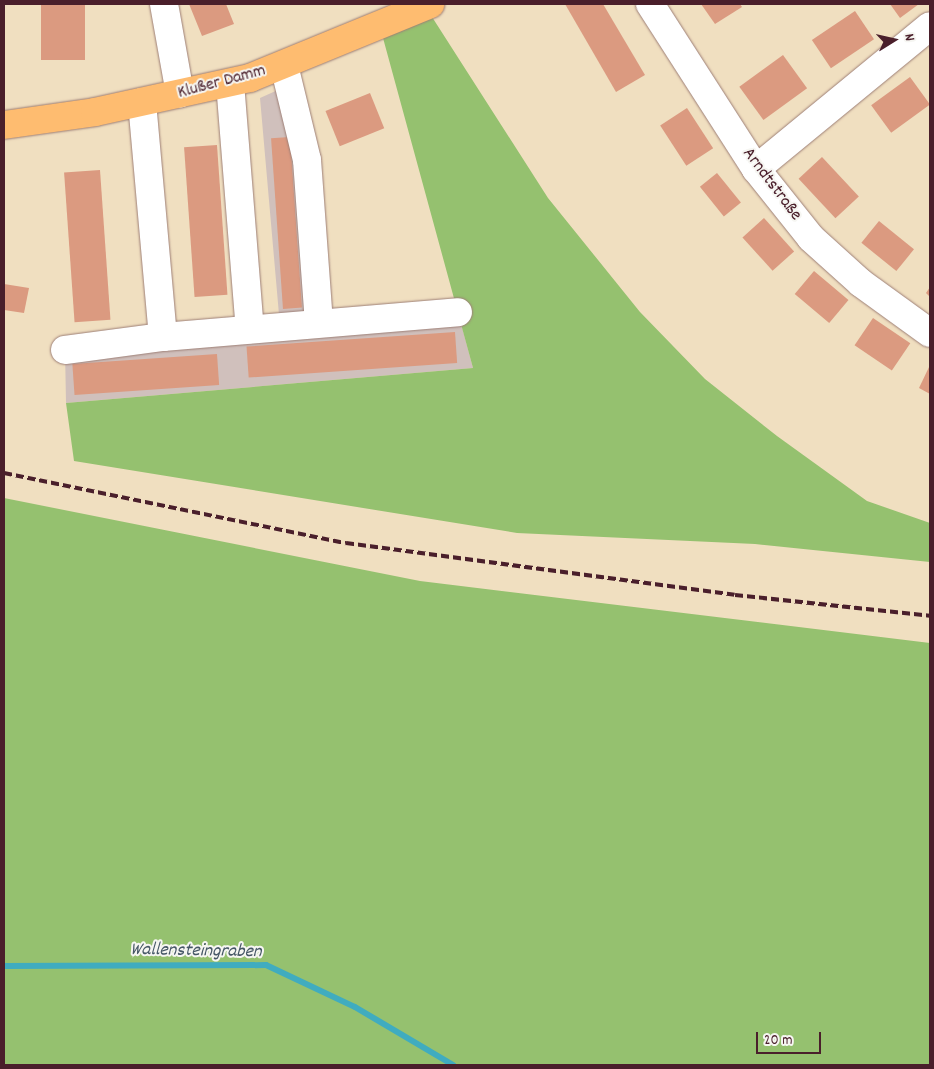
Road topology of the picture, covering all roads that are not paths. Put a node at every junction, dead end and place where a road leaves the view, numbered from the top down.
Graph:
1 (164, 4) edge
2 (430, 4) edge
3 (650, 4) edge
4 (930, 26) edge
5 (284, 65) junction
6 (230, 83) junction
7 (180, 94) junction
8 (142, 102) junction
9 (4, 125) edge
10 (756, 169) junction
11 (458, 312) dead end
12 (319, 323) junction
13 (250, 329) junction
14 (930, 333) edge
15 (163, 337) junction
16 (65, 350) dead end

1 - 7 street
2 - 5 main road, Klußer Damm
3 - 10 street, Arndtstraße
4 - 10 street
5 - 6 main road, Klußer Damm
5 - 12 street
6 - 7 main road, Klußer Damm
6 - 13 street
7 - 8 main road, Klußer Damm
8 - 9 main road, Klußer Damm
8 - 15 street
10 - 14 street, Arndtstraße
11 - 12 street
12 - 13 street
13 - 15 street
15 - 16 street

